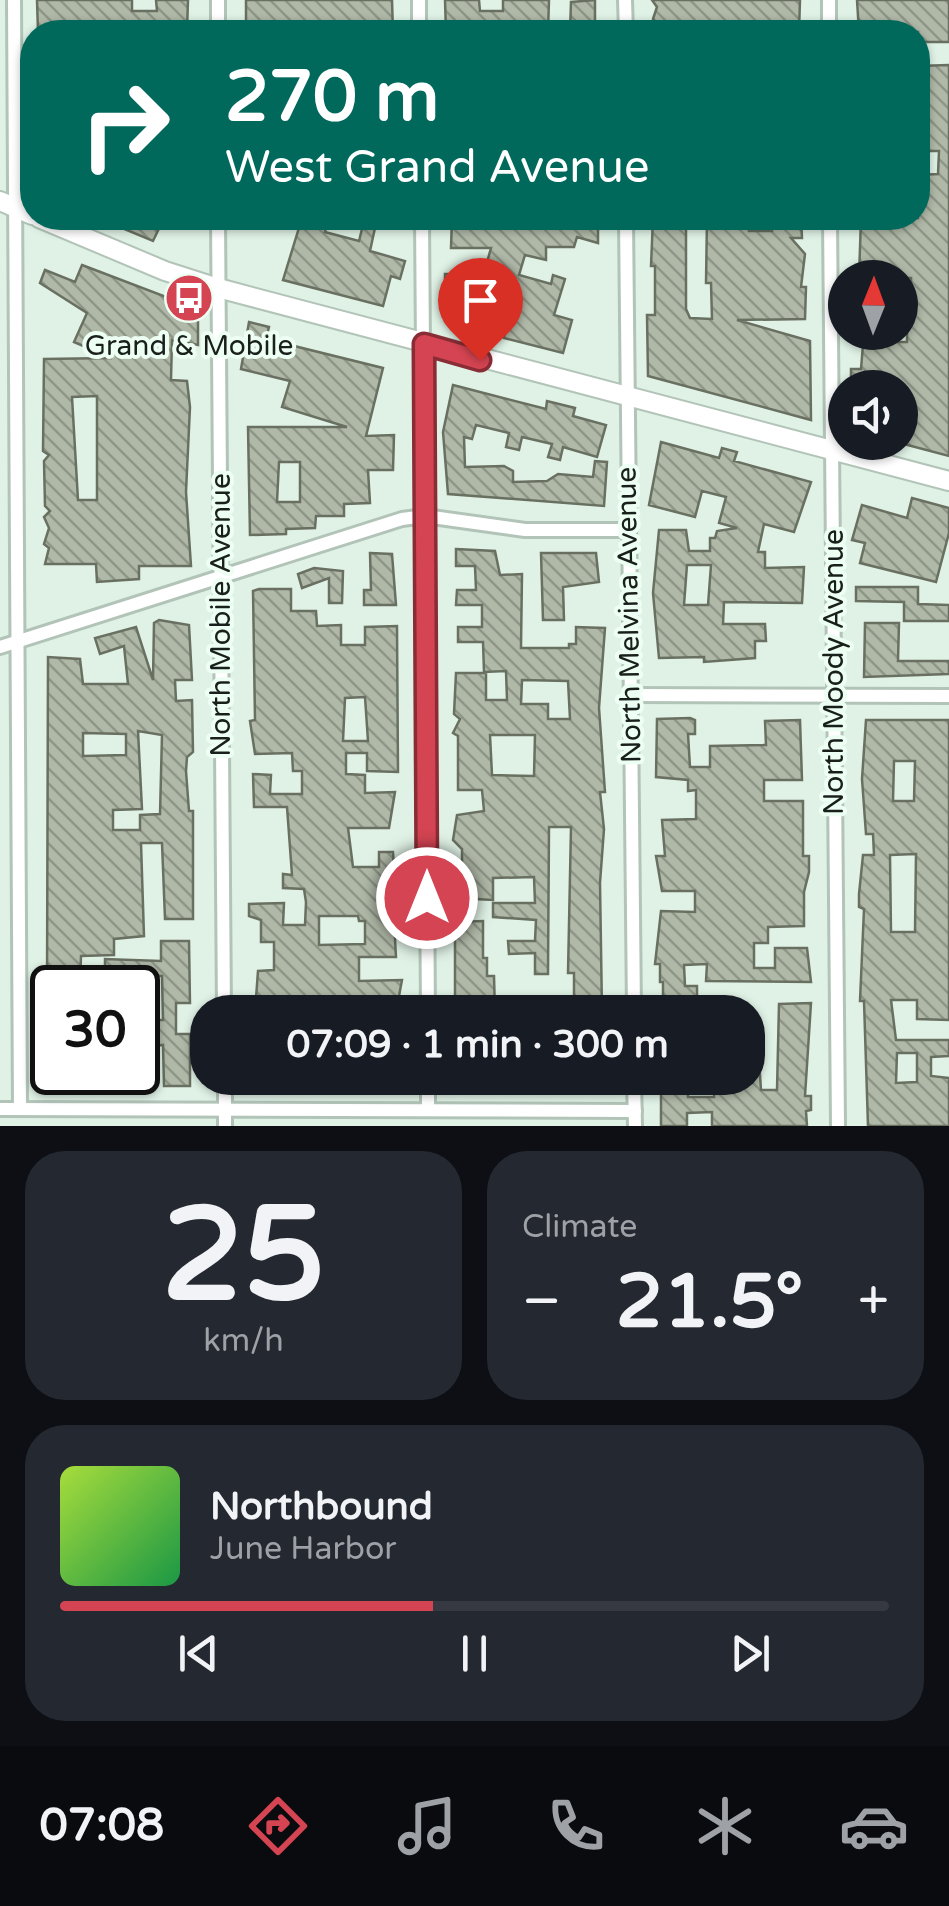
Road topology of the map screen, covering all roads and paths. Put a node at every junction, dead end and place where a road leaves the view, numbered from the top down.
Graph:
1 (14, 0) edge
2 (20, 158) edge
3 (22, 230) edge
4 (69, 230) edge
5 (218, 230) edge
6 (422, 230) edge
7 (626, 230) edge
8 (830, 230) edge
9 (218, 288) junction
10 (424, 344) junction
11 (831, 370) edge
12 (627, 400) junction
13 (828, 451) edge
14 (832, 460) edge
15 (864, 460) edge
16 (949, 481) edge
17 (425, 516) junction
18 (628, 530) junction
19 (220, 580) junction
20 (18, 641) junction
21 (0, 646) edge
22 (630, 695) junction
23 (834, 696) junction
24 (949, 696) edge
25 (224, 995) edge
26 (428, 995) edge
27 (634, 995) edge
28 (225, 1095) edge
29 (428, 1095) edge
30 (0, 1109) edge
31 (20, 1109) junction
32 (225, 1110) junction
33 (428, 1110) junction
34 (635, 1119) edge
35 (225, 1126) edge
36 (838, 1126) edge

1 - 2 street
3 - 20 street
4 - 9 main road
5 - 9 street, North Mobile Avenue
6 - 10 street
7 - 12 street, North Melvina Avenue
8 - 11 street, North Moody Avenue
9 - 10 main road
9 - 19 street, North Mobile Avenue
10 - 12 main road
10 - 17 street
12 - 13 main road
12 - 18 street, North Melvina Avenue
14 - 23 street, North Moody Avenue
15 - 16 main road
17 - 18 street
17 - 19 street
17 - 26 street
18 - 22 street, North Melvina Avenue
19 - 20 street
19 - 25 street, North Mobile Avenue
20 - 21 street
20 - 31 street
22 - 23 street
22 - 27 street, North Melvina Avenue
23 - 24 street
23 - 36 street, North Moody Avenue
28 - 32 street
29 - 33 street
30 - 31 street
31 - 32 street
32 - 33 street
32 - 35 street
33 - 34 street

